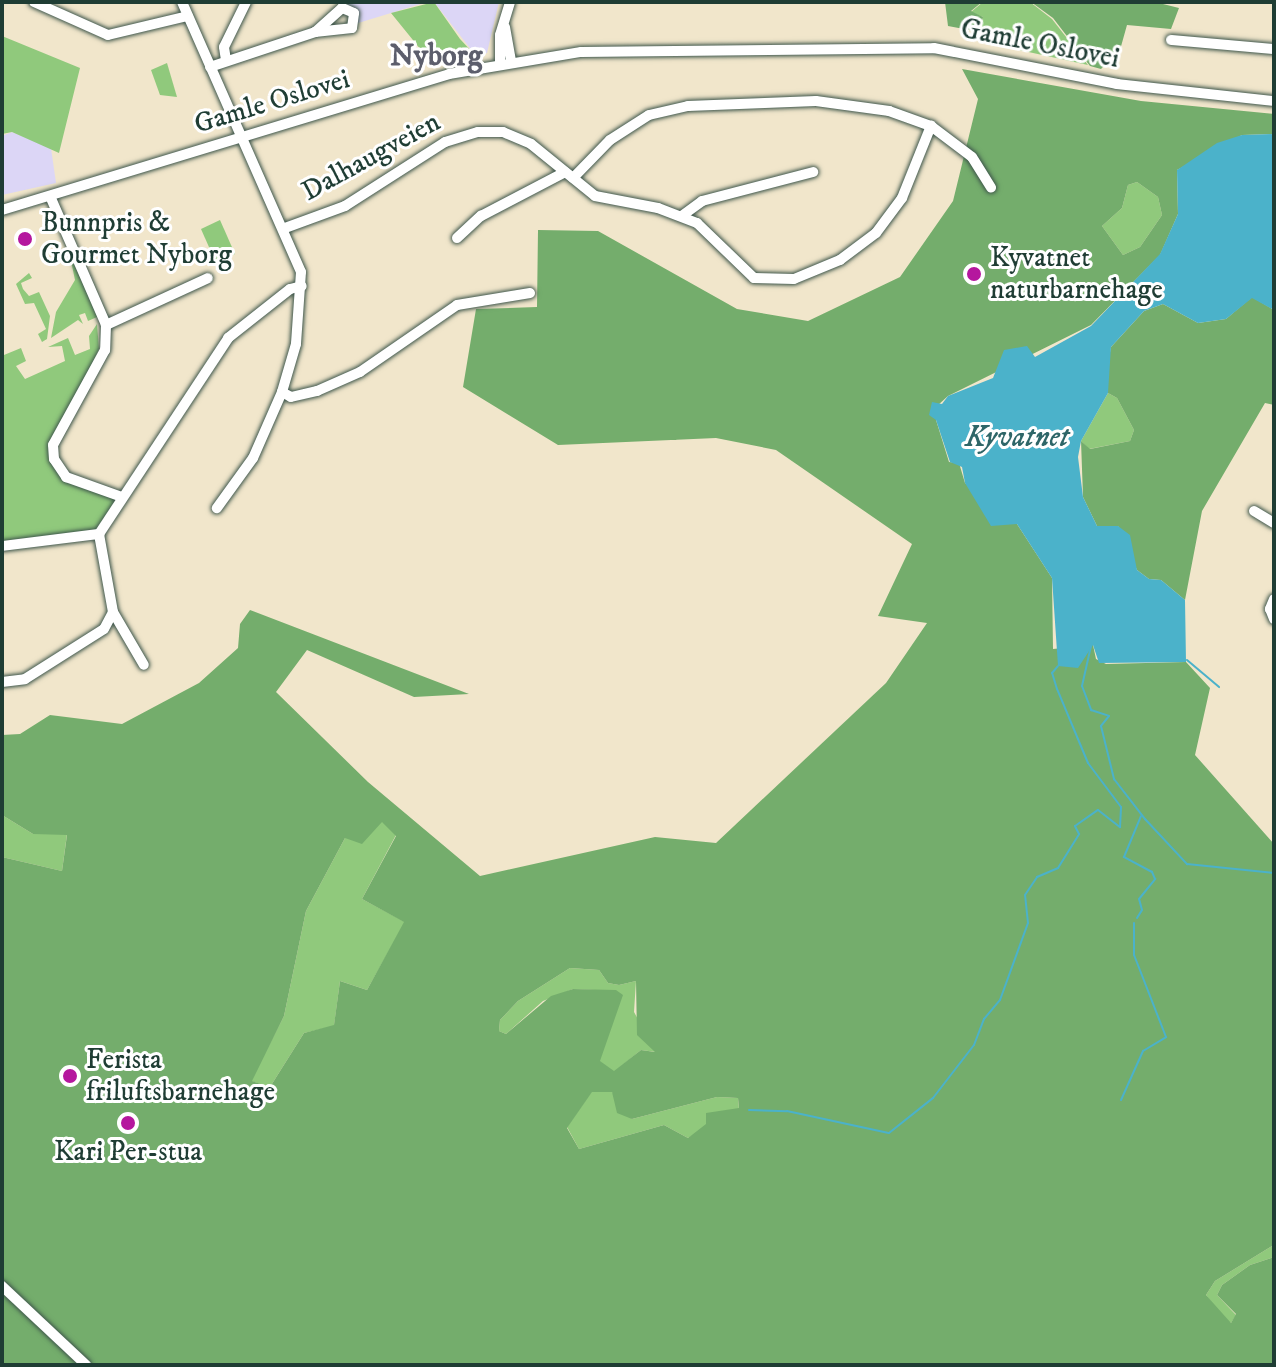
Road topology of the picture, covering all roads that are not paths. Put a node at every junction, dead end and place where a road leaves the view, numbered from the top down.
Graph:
1 (34, 2) edge
2 (182, 2) edge
3 (246, 2) edge
4 (510, 2) edge
5 (188, 16) junction
6 (315, 32) dead end
7 (1171, 40) dead end
8 (1274, 49) edge
9 (226, 60) junction
10 (506, 62) junction
11 (210, 67) junction
12 (1274, 101) edge
13 (931, 126) junction
14 (242, 137) junction
15 (813, 172) dead end
16 (569, 175) junction
17 (991, 188) dead end
18 (50, 196) junction
19 (2, 210) edge
20 (683, 215) junction
21 (285, 228) junction
22 (457, 238) dead end
23 (208, 278) dead end
24 (302, 286) junction
25 (530, 293) dead end
26 (106, 325) junction
27 (282, 392) junction
28 (122, 497) junction
29 (217, 508) dead end
30 (1254, 511) dead end
31 (1274, 523) edge
32 (99, 534) junction
33 (2, 546) edge
34 (1274, 599) edge
35 (113, 612) junction
36 (1274, 619) edge
37 (144, 665) dead end
38 (2, 682) edge
39 (2, 1286) edge
40 (86, 1365) edge

1 - 5 street
2 - 5 street
3 - 9 street
4 - 10 street
5 - 11 street
6 - 9 street
7 - 8 street
9 - 11 street
10 - 12 street, Gamle Oslovei
10 - 14 street, Gamle Oslovei
11 - 14 street
13 - 16 street
13 - 17 street
13 - 20 street, Dalhaugveien
14 - 18 street, Gamle Oslovei
14 - 21 street
15 - 20 street
16 - 20 street, Dalhaugveien
16 - 21 street, Dalhaugveien
16 - 22 street
18 - 19 street, Gamle Oslovei
18 - 26 street
21 - 24 street
23 - 26 street
24 - 27 street
24 - 28 street
25 - 27 street
26 - 28 street
27 - 29 street
28 - 32 street
30 - 31 street
32 - 33 street
32 - 35 street
34 - 36 street
35 - 37 street
35 - 38 street
39 - 40 street

